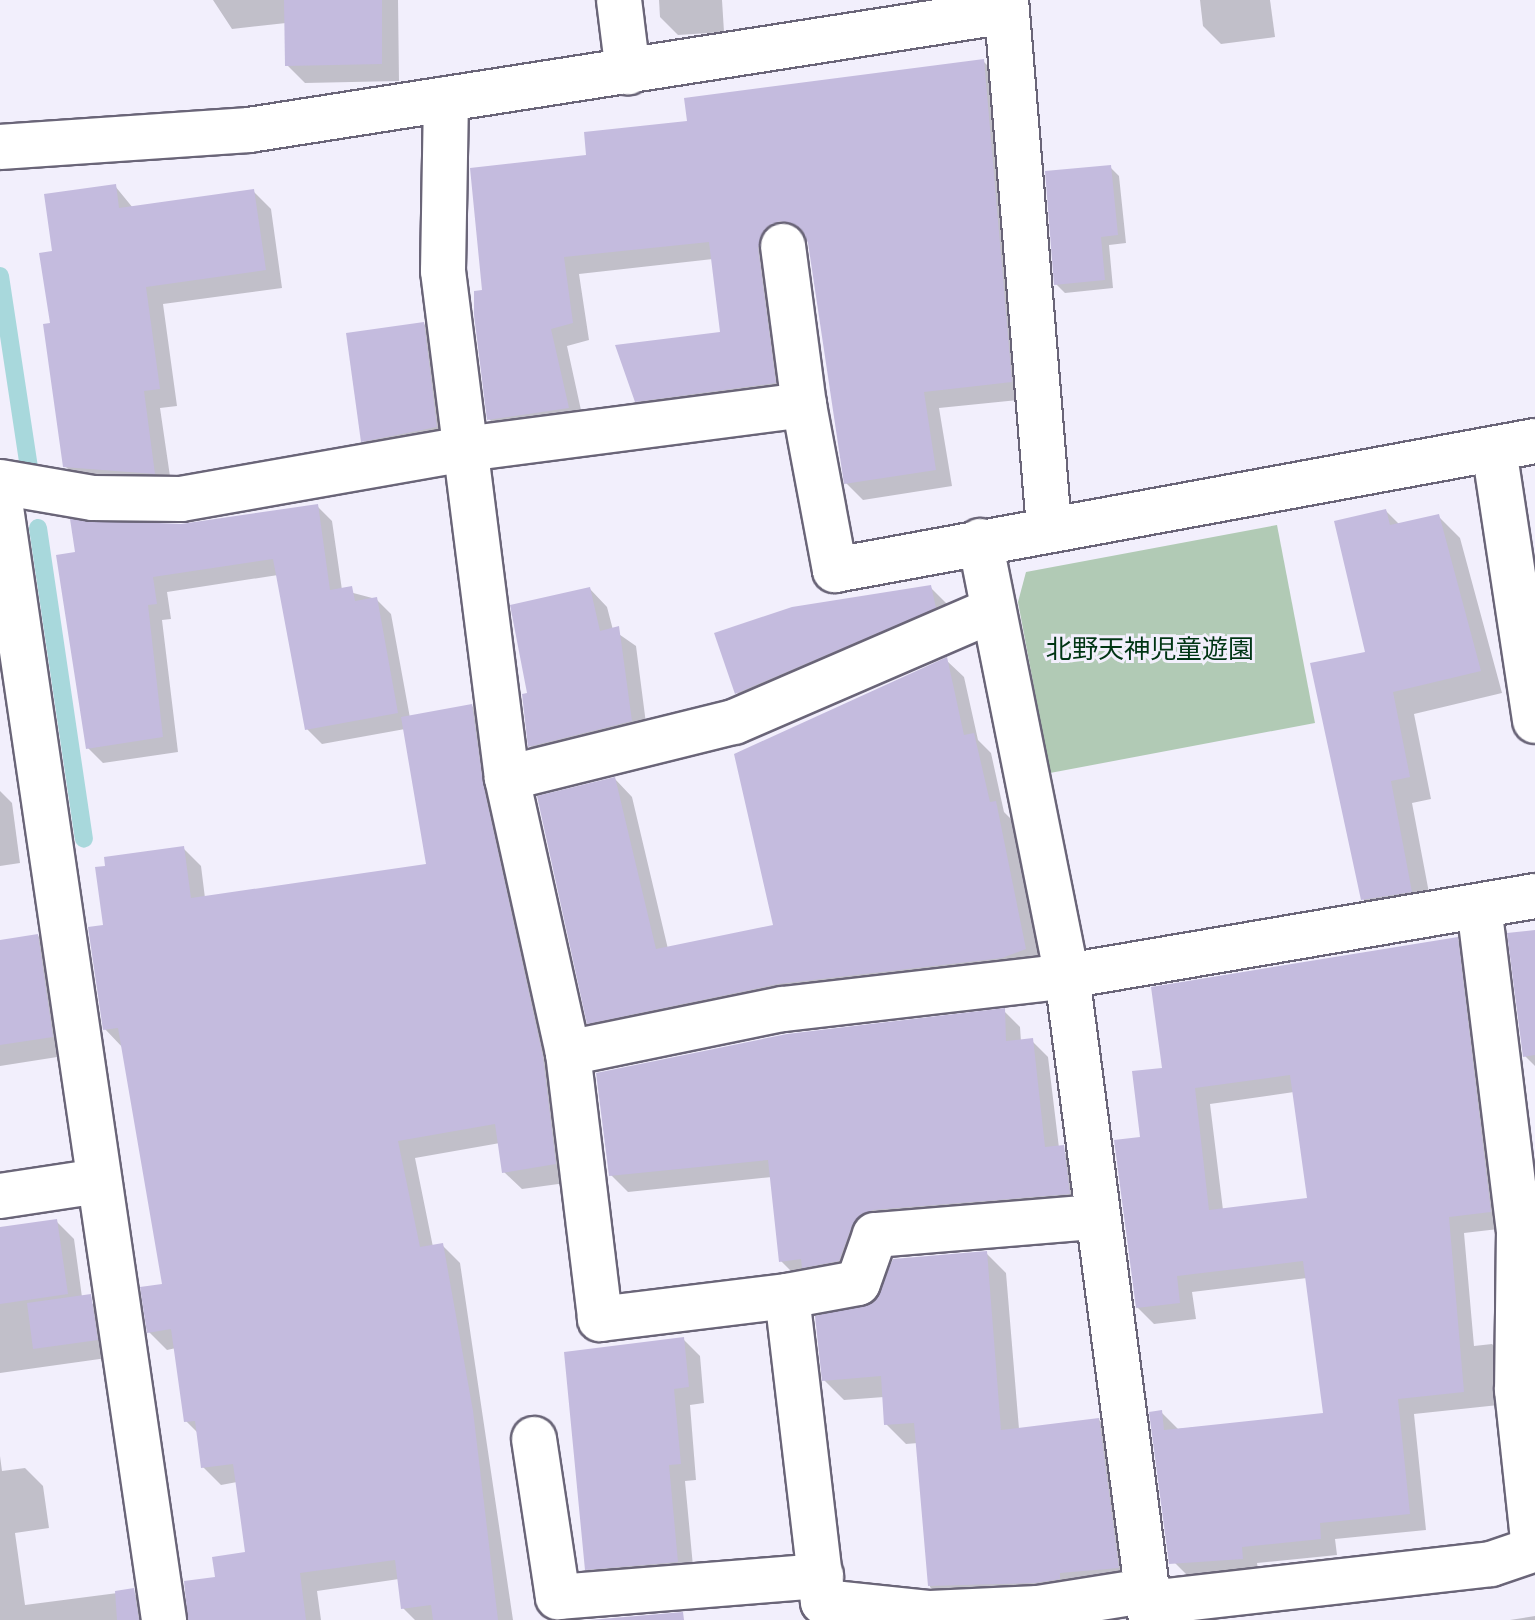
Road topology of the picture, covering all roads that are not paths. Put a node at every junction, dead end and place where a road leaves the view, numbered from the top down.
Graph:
1 (619, 0) edge
2 (1006, 6) edge
3 (628, 72) junction
4 (446, 99) junction
5 (0, 147) edge
6 (783, 246) dead end
7 (804, 405) junction
8 (1515, 445) edge
9 (465, 449) junction
10 (0, 482) edge
11 (0, 501) edge
12 (1049, 527) junction
13 (980, 541) junction
14 (993, 610) junction
15 (1535, 721) edge
16 (507, 778) junction
17 (1535, 896) edge
18 (1479, 906) junction
19 (1067, 976) junction
20 (568, 1053) junction
21 (99, 1181) junction
22 (0, 1196) edge
23 (1094, 1217) junction
24 (787, 1296) junction
25 (534, 1439) dead end
26 (1534, 1549) edge
27 (823, 1599) edge
28 (1150, 1604) edge
29 (164, 1620) edge

1 - 3 street
2 - 3 street
2 - 12 street
3 - 4 street
4 - 5 street
4 - 9 street
6 - 7 street
7 - 9 street
7 - 13 street
8 - 12 street
8 - 15 street
9 - 10 street
9 - 16 street
11 - 21 street
12 - 13 street
13 - 14 street
14 - 16 street
14 - 19 street
16 - 20 street
17 - 18 street
18 - 19 street
18 - 26 street
19 - 20 street
19 - 23 street
20 - 24 street
21 - 22 street
21 - 29 street
23 - 24 street
23 - 28 street
24 - 27 street
25 - 27 street
26 - 28 street
27 - 28 street

